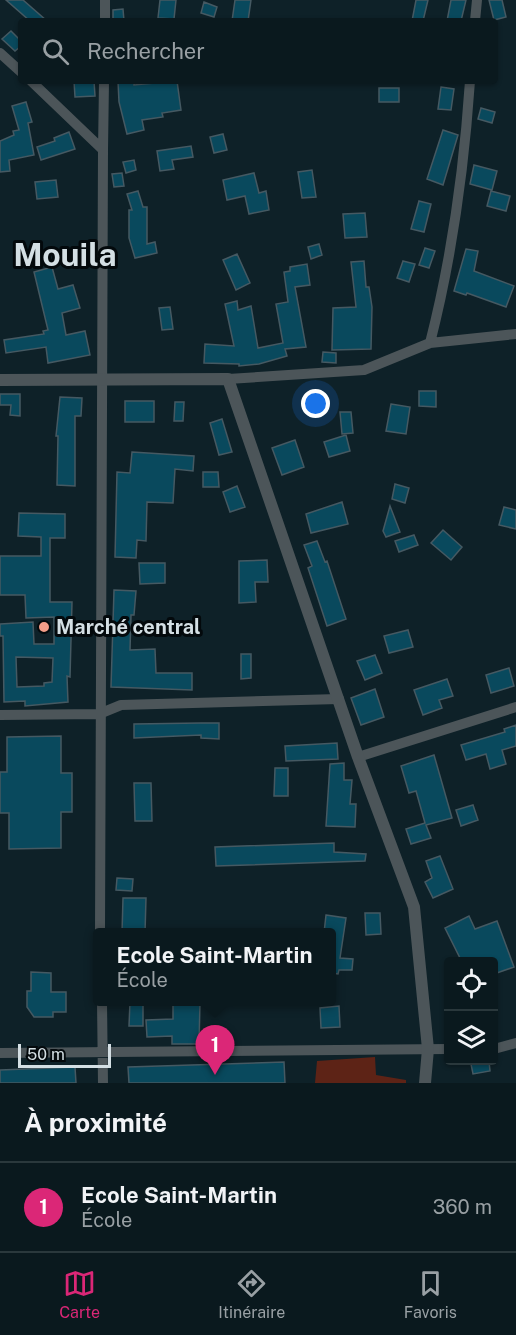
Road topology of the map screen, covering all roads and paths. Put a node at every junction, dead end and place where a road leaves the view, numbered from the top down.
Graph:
1 (105, 0) edge
2 (477, 0) edge
3 (105, 18) edge
4 (475, 18) edge
5 (0, 53) edge
6 (18, 69) edge
7 (35, 84) edge
8 (104, 84) edge
9 (470, 84) edge
10 (103, 150) junction
11 (516, 334) edge
12 (430, 343) junction
13 (101, 379) junction
14 (228, 379) junction
15 (0, 380) edge
16 (339, 699) junction
17 (516, 706) edge
18 (99, 714) junction
19 (0, 716) edge
20 (358, 757) junction
21 (100, 928) edge
22 (102, 1006) edge
23 (516, 1042) edge
24 (498, 1048) edge
25 (428, 1049) junction
26 (444, 1049) edge
27 (0, 1053) edge
28 (103, 1053) junction
29 (102, 1083) edge
30 (425, 1083) edge

1 - 3 street
2 - 4 street
5 - 6 street
7 - 10 street
8 - 10 street
9 - 12 street
10 - 13 street
11 - 12 street
12 - 14 street
13 - 14 street
13 - 15 street
13 - 18 street
14 - 16 street
16 - 18 street
16 - 20 street
17 - 20 street
18 - 19 street
18 - 21 street
20 - 25 street
22 - 28 street
23 - 24 street
25 - 26 street
25 - 28 street
25 - 30 street
27 - 28 street
28 - 29 street

